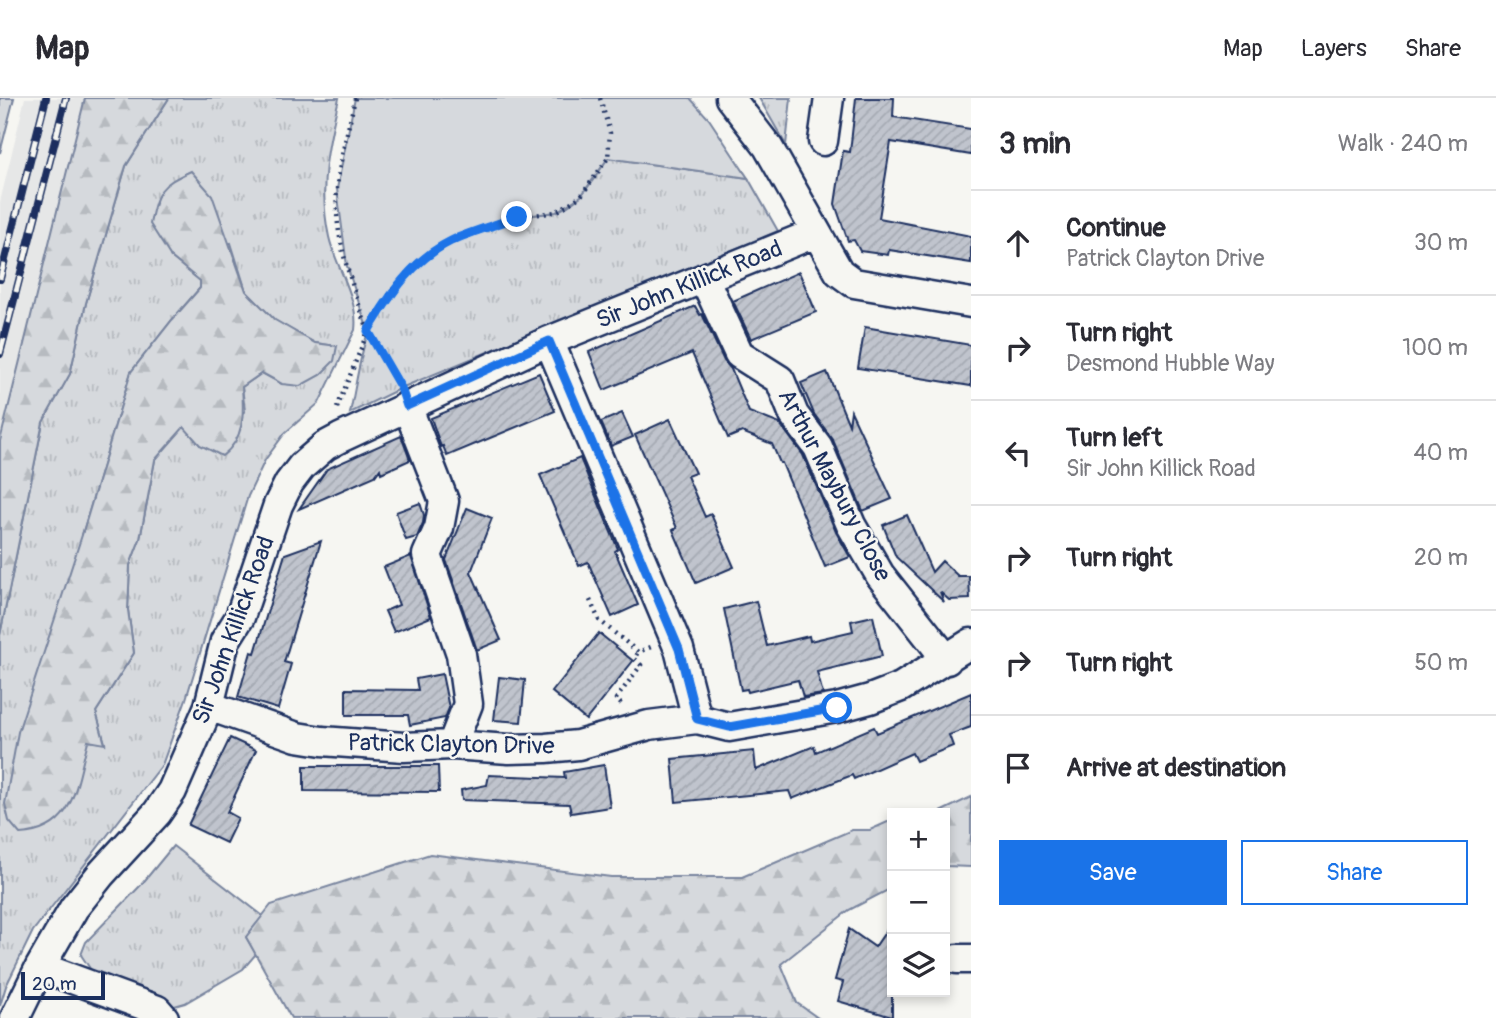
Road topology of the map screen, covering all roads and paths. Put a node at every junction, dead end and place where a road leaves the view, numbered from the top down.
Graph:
1 (355, 98) edge
2 (600, 98) edge
3 (730, 98) edge
4 (829, 98) edge
5 (823, 141) dead end
6 (815, 233) junction
7 (704, 278) junction
8 (971, 303) edge
9 (368, 331) junction
10 (549, 341) junction
11 (407, 406) junction
12 (340, 438) junction
13 (590, 600) dead end
14 (674, 636) junction
15 (971, 643) edge
16 (638, 652) junction
17 (947, 660) junction
18 (209, 706) junction
19 (697, 719) junction
20 (649, 724) junction
21 (452, 745) junction
22 (40, 967) junction
23 (15, 1018) edge
24 (163, 1018) edge

1 - 9 path
2 - 9 path
3 - 6 street
4 - 5 street
6 - 7 street, Sir John Killick Road
6 - 8 street
7 - 10 street, Sir John Killick Road
7 - 17 street, Arthur Maybury Close
9 - 11 path
9 - 12 path
10 - 11 street, Sir John Killick Road
10 - 14 street
11 - 12 street, Sir John Killick Road
11 - 21 street
12 - 18 street, Sir John Killick Road
13 - 16 path
14 - 16 path
14 - 19 street
15 - 17 street, Patrick Clayton Drive
16 - 20 path
17 - 19 street, Patrick Clayton Drive
18 - 21 street, Patrick Clayton Drive
18 - 22 street, Sir John Killick Road
19 - 20 street, Patrick Clayton Drive
20 - 21 street, Patrick Clayton Drive
22 - 23 street, Sir John Killick Road
22 - 24 street

